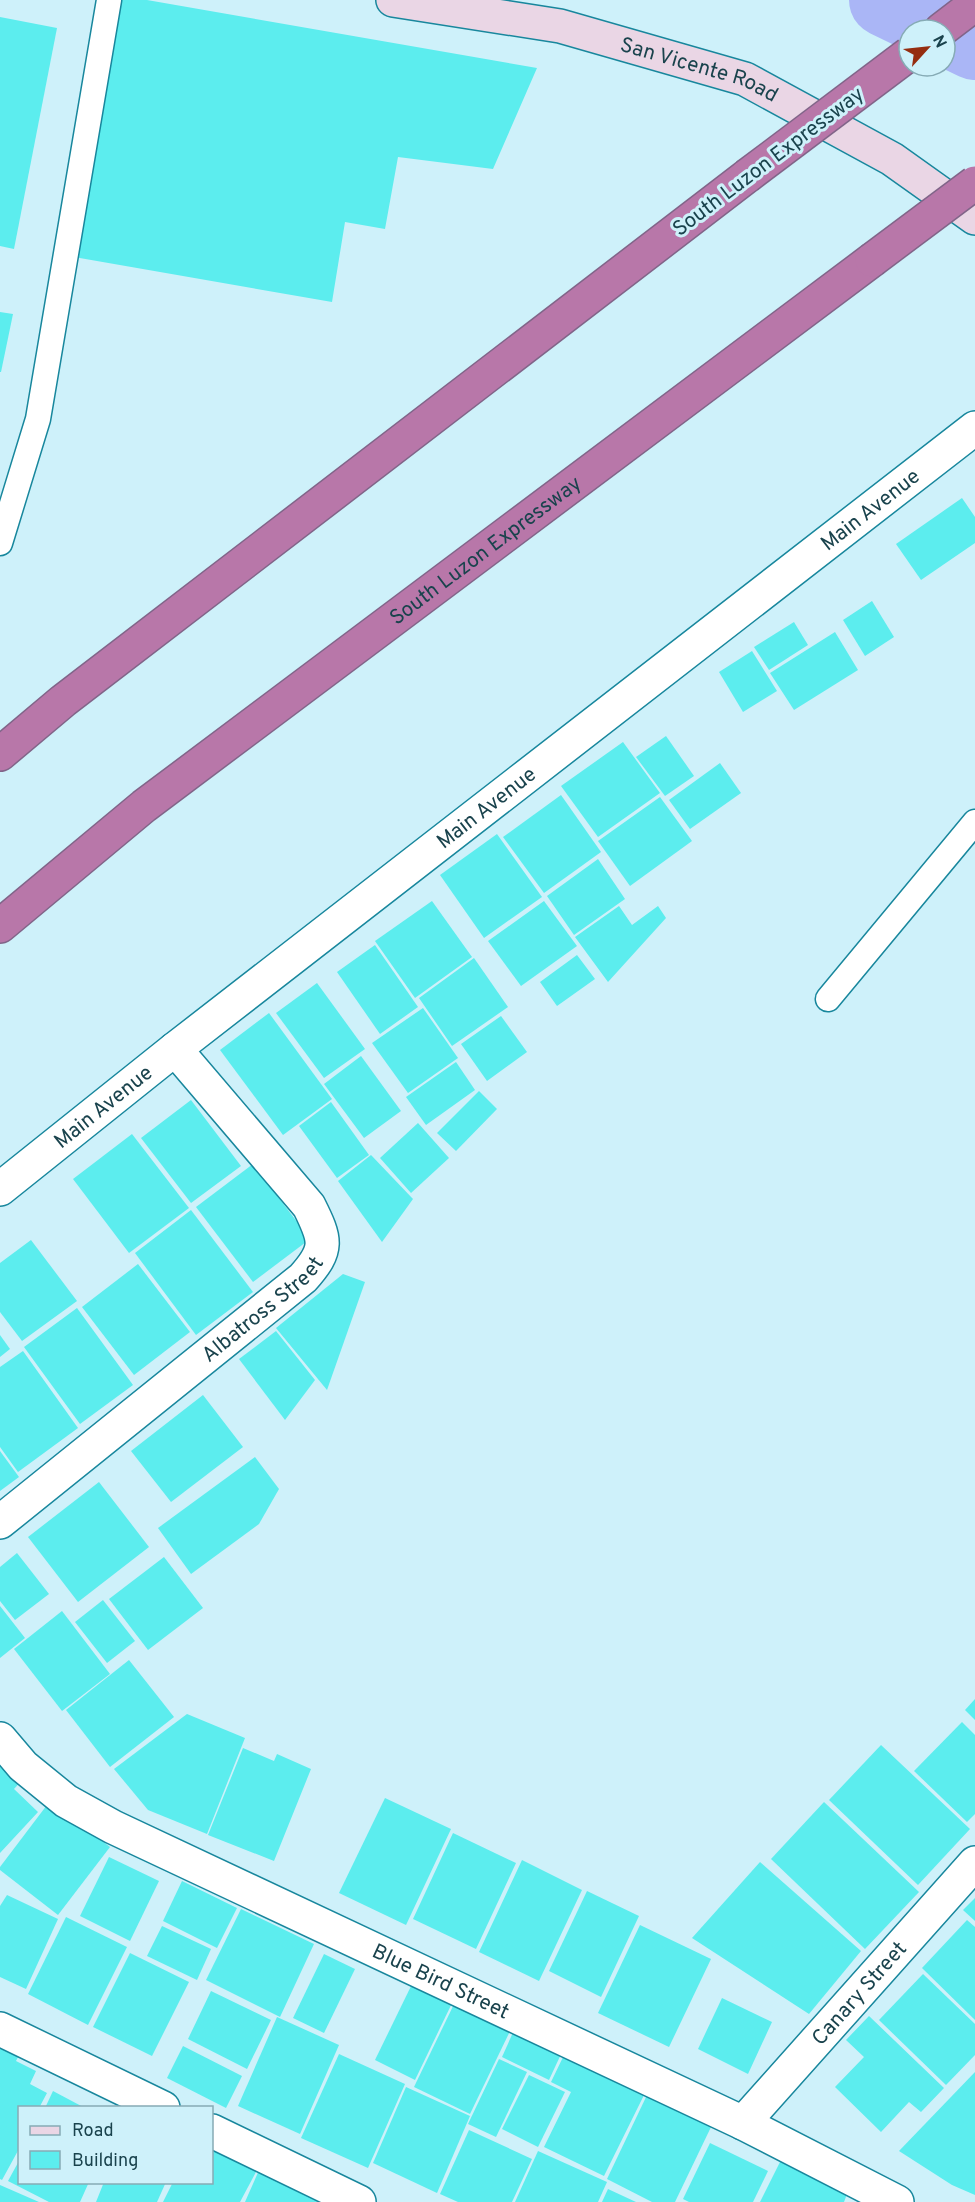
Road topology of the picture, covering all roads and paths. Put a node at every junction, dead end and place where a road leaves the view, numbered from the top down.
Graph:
1 (109, 0) edge
2 (393, 0) edge
3 (975, 4) edge
4 (957, 18) edge
5 (897, 63) edge
6 (975, 183) edge
7 (975, 218) edge
8 (975, 428) edge
9 (0, 543) edge
10 (0, 754) edge
11 (975, 822) edge
12 (0, 926) edge
13 (828, 999) dead end
14 (175, 1049) junction
15 (0, 1189) edge
16 (0, 1522) edge
17 (0, 1739) edge
18 (975, 1863) edge
19 (0, 2029) edge
20 (159, 2106) edge
21 (743, 2123) junction
22 (213, 2131) edge
23 (359, 2202) edge
24 (897, 2202) edge

1 - 9 lane
2 - 7 main road, San Vicente Road
3 - 4 highway
5 - 10 highway, South Luzon Expressway, bridge
6 - 12 highway, South Luzon Expressway, bridge
8 - 14 street, Main Avenue
11 - 13 lane
14 - 15 street, Main Avenue
14 - 16 street, Albatross Street
17 - 21 street, Blue Bird Street
18 - 21 street, Canary Street
19 - 20 street
21 - 24 street, Blue Bird Street
22 - 23 street

